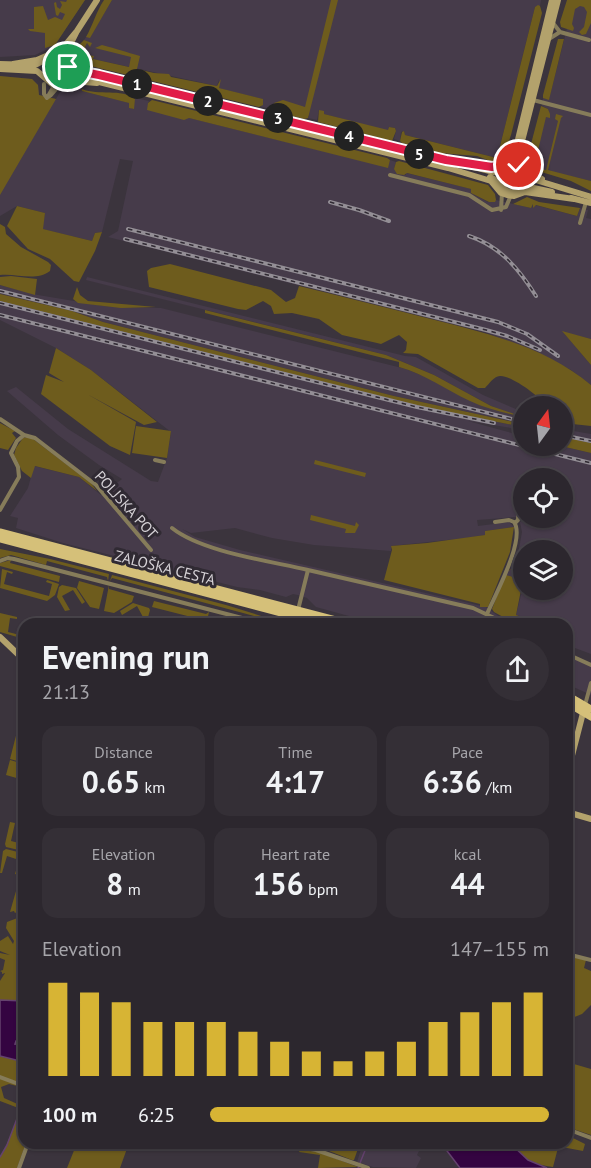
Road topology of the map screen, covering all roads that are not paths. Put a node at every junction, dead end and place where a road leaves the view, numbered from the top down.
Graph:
1 (97, 0) edge
2 (550, 0) edge
3 (560, 0) edge
4 (552, 18) junction
5 (77, 31) junction
6 (560, 32) junction
7 (549, 39) junction
8 (589, 40) dead end
9 (55, 55) junction
10 (41, 63) junction
11 (0, 64) edge
12 (13, 64) junction
13 (67, 65) junction
14 (0, 70) edge
15 (39, 75) junction
16 (65, 78) junction
17 (99, 79) junction
18 (44, 84) junction
19 (55, 86) junction
20 (533, 100) junction
21 (591, 115) edge
22 (520, 140) junction
23 (447, 164) junction
24 (507, 165) junction
25 (519, 167) junction
26 (500, 171) junction
27 (390, 175) dead end
28 (524, 177) junction
29 (496, 182) junction
30 (550, 185) junction
31 (520, 188) junction
32 (501, 193) junction
33 (512, 194) junction
34 (576, 196) junction
35 (589, 201) edge
36 (503, 209) junction
37 (580, 223) dead end
38 (0, 419) edge
39 (24, 435) junction
40 (155, 460) dead end
41 (164, 462) dead end
42 (0, 510) edge
43 (495, 522) dead end
44 (513, 522) edge
45 (172, 528) dead end
46 (516, 528) edge
47 (0, 532) edge
48 (0, 539) edge
49 (151, 550) dead end
50 (0, 561) edge
51 (308, 570) junction
52 (487, 614) junction
53 (297, 617) edge
54 (242, 618) edge
55 (495, 618) edge
56 (0, 637) edge
57 (18, 654) edge
58 (573, 657) edge
59 (591, 665) edge
60 (591, 683) edge
61 (573, 699) edge
62 (586, 709) edge
63 (591, 717) edge
64 (573, 738) edge
65 (576, 739) junction
66 (573, 749) edge
67 (573, 814) edge
68 (591, 819) edge
69 (573, 956) edge
70 (591, 960) edge
71 (0, 1077) edge
72 (18, 1084) edge
73 (573, 1132) edge
74 (591, 1138) edge
75 (26, 1149) edge
76 (310, 1149) edge
77 (19, 1168) edge
78 (368, 1168) edge

1 - 5 main road
2 - 4 main road
3 - 4 main road
4 - 6 street
4 - 7 main road
4 - 22 main road
5 - 9 main road
5 - 13 main road
6 - 7 street
6 - 8 street
7 - 20 main road
9 - 10 main road
9 - 12 main road
9 - 13 main road
10 - 12 main road
10 - 15 main road
11 - 12 main road
13 - 16 main road
13 - 17 main road
14 - 15 main road
15 - 18 main road
15 - 19 main road
16 - 17 main road
16 - 19 main road
17 - 19 main road
17 - 23 main road
18 - 19 main road
18 - 19 street
20 - 21 street
20 - 22 main road
22 - 24 main road
22 - 25 main road
22 - 30 main road
23 - 24 main road
23 - 26 main road
23 - 29 main road
24 - 25 main road
24 - 26 main road
24 - 28 main road
25 - 28 main road
26 - 29 main road
27 - 36 street
28 - 30 main road
28 - 31 main road
28 - 34 main road
29 - 32 main road
29 - 33 main road
30 - 34 main road
31 - 33 main road
31 - 34 main road
32 - 33 main road
32 - 36 street
33 - 34 main road
33 - 36 street
34 - 35 main road
35 - 37 street
38 - 39 street, POLJSKA POT
39 - 42 street
39 - 49 street, POLJSKA POT
40 - 41 street
43 - 44 street
45 - 51 street
46 - 52 street
47 - 53 main road, ZALOŠKA CESTA
48 - 53 main road, ZALOŠKA CESTA
50 - 54 street
51 - 52 street
51 - 53 street
52 - 55 street
56 - 57 main road
58 - 59 street
60 - 62 street
61 - 62 main road
62 - 63 main road
62 - 65 main road
64 - 65 street
65 - 66 main road
67 - 68 main road
69 - 70 street
71 - 72 street
73 - 74 street
75 - 77 street
76 - 78 street

